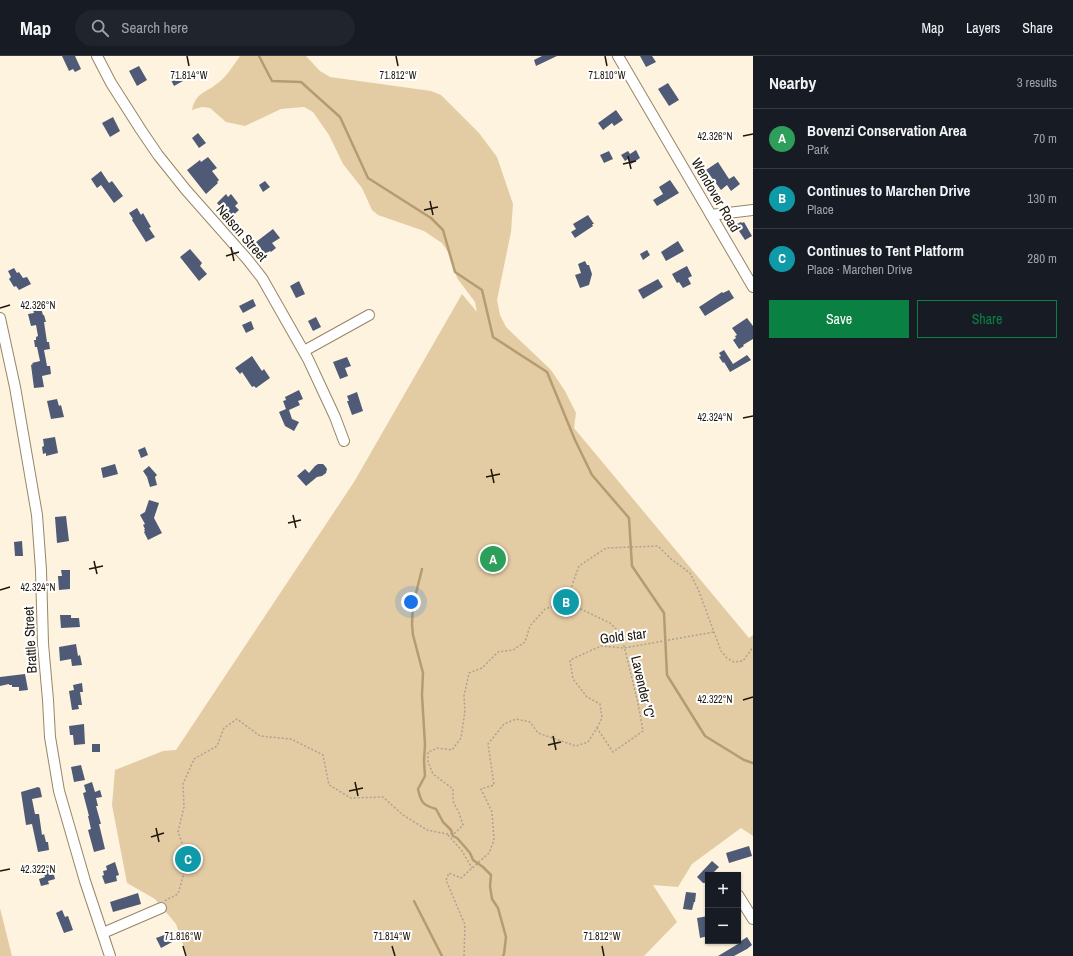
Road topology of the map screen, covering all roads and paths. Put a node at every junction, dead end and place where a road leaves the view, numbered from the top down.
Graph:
1 (97, 56) edge
2 (618, 56) edge
3 (753, 210) edge
4 (711, 215) junction
5 (753, 287) edge
6 (369, 315) dead end
7 (0, 318) edge
8 (304, 351) junction
9 (344, 442) dead end
10 (566, 602) junction
11 (714, 632) junction
12 (753, 647) edge
13 (624, 648) junction
14 (597, 728) junction
15 (447, 834) junction
16 (472, 868) junction
17 (741, 900) edge
18 (160, 908) joint
19 (753, 919) edge
20 (103, 933) junction
21 (110, 956) edge
22 (464, 956) edge

1 - 8 street, Nelson Street
2 - 4 street, Wendover Road
3 - 4 street
4 - 5 street, Wendover Road
6 - 8 street
7 - 20 street, Brattle Street
8 - 9 street, Nelson Street
10 - 11 path
10 - 13 path, Lavender 'C'
10 - 15 path
11 - 12 path
11 - 13 path, Gold star
13 - 14 path, Gold star
13 - 14 path, Lavender 'C'
14 - 16 path
15 - 16 path
15 - 18 path
16 - 22 path
17 - 19 street
18 - 20 street
20 - 21 street, Brattle Street

